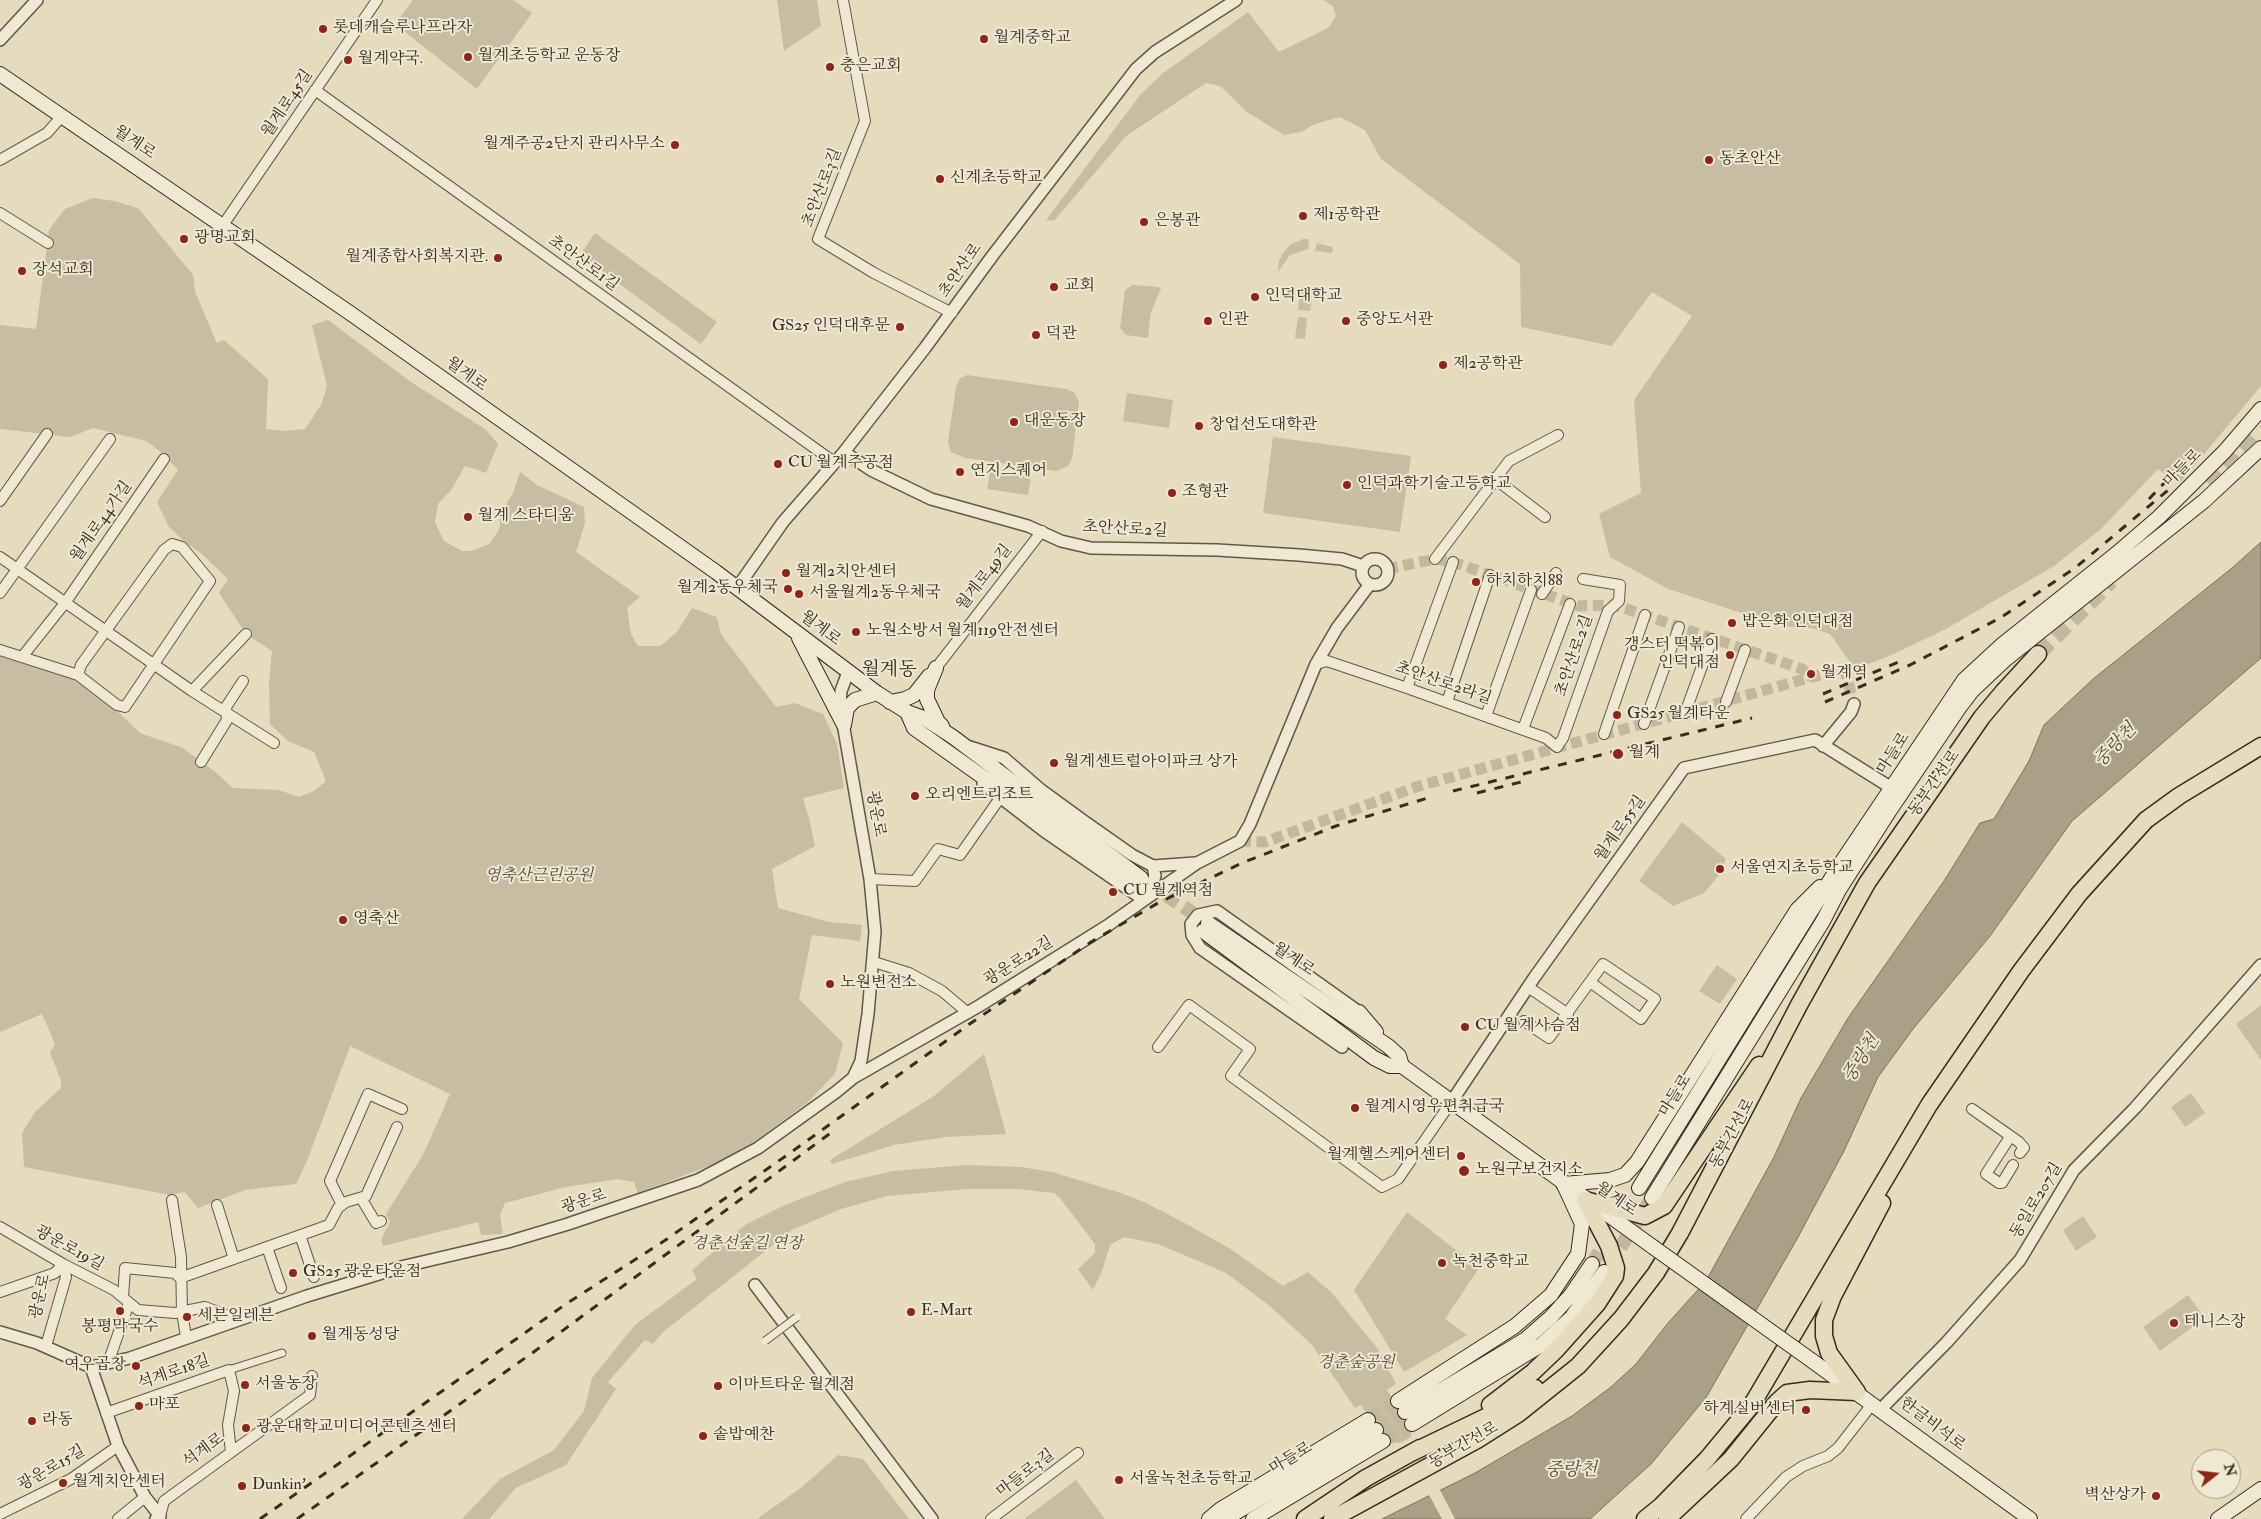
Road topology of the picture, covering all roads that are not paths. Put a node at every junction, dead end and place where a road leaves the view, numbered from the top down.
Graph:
1 (37, 0) edge
2 (377, 0) edge
3 (843, 0) edge
4 (1236, 0) edge
5 (0, 40) edge
6 (0, 74) edge
7 (315, 90) junction
8 (62, 116) junction
9 (0, 160) edge
10 (0, 213) edge
11 (223, 224) junction
12 (48, 243) dead end
13 (952, 313) junction
14 (2261, 409) edge
15 (46, 434) dead end
16 (1558, 435) dead end
17 (110, 439) dead end
18 (2261, 448) edge
19 (844, 452) junction
20 (164, 459) dead end
21 (834, 462) junction
22 (1494, 478) junction
23 (0, 501) edge
24 (1545, 517) dead end
25 (1042, 531) junction
26 (0, 557) edge
27 (1435, 559) dead end
28 (1453, 562) dead end
29 (1364, 566) junction
30 (16, 568) junction
31 (1556, 573) dead end
32 (1490, 575) dead end
33 (1583, 580) dead end
34 (1370, 584) junction
35 (737, 588) junction
36 (1531, 590) dead end
37 (0, 593) edge
38 (1542, 594) dead end
39 (65, 603) junction
40 (1570, 604) dead end
41 (1645, 615) dead end
42 (1679, 627) dead end
43 (794, 631) junction
44 (107, 632) junction
45 (246, 634) dead end
46 (1712, 639) dead end
47 (0, 650) edge
48 (1745, 650) dead end
49 (2038, 654) tunnel mouth
50 (22, 657) junction
51 (154, 664) junction
52 (1316, 664) junction
53 (936, 668) junction
54 (848, 672) junction
55 (78, 675) junction
56 (243, 681) dead end
57 (1407, 688) junction
58 (192, 691) junction
59 (878, 694) junction
60 (890, 702) junction
61 (1447, 702) junction
62 (1726, 702) dead end
63 (1854, 704) dead end
64 (225, 712) junction
65 (907, 712) junction
66 (1685, 713) dead end
67 (1486, 716) junction
68 (1644, 724) dead end
69 (844, 725) junction
70 (1523, 729) junction
71 (1604, 734) dead end
72 (274, 743) dead end
73 (956, 746) junction
74 (1823, 746) junction
75 (2261, 746) edge
76 (1557, 747) joint
77 (202, 762) dead end
78 (1896, 791) junction
79 (1000, 798) junction
80 (1196, 863) junction
81 (1153, 866) junction
82 (1839, 866) junction
83 (870, 879) junction
84 (1136, 885) junction
85 (1144, 900) junction
86 (874, 962) junction
87 (2261, 965) edge
88 (1590, 982) junction
89 (1528, 987) junction
90 (1799, 1005) junction
91 (1359, 1012) joint
92 (968, 1013) junction
93 (1568, 1014) junction
94 (1524, 1021) dead end
95 (1388, 1046) junction
96 (1158, 1047) dead end
97 (1342, 1047) joint
98 (1374, 1058) junction
99 (1402, 1066) junction
100 (853, 1078) junction
101 (1452, 1101) junction
102 (1929, 1105) junction
103 (402, 1109) dead end
104 (1972, 1109) dead end
105 (1746, 1110) junction
106 (397, 1127) dead end
107 (2010, 1137) junction
108 (2020, 1152) dead end
109 (2013, 1165) dead end
110 (1563, 1184) junction
111 (1639, 1188) tunnel mouth
112 (361, 1198) junction
113 (1652, 1198) tunnel mouth
114 (172, 1200) dead end
115 (1585, 1200) junction
116 (217, 1205) dead end
117 (342, 1205) junction
118 (381, 1221) dead end
119 (0, 1227) edge
120 (300, 1235) junction
121 (267, 1247) junction
122 (234, 1259) junction
123 (63, 1264) junction
124 (1592, 1264) tunnel mouth
125 (1604, 1272) tunnel mouth
126 (314, 1277) dead end
127 (180, 1278) junction
128 (754, 1285) dead end
129 (282, 1288) dead end
130 (0, 1292) edge
131 (126, 1300) junction
132 (182, 1312) junction
133 (797, 1318) dead end
134 (236, 1319) junction
135 (0, 1332) edge
136 (186, 1337) junction
137 (765, 1341) dead end
138 (46, 1346) junction
139 (282, 1354) dead end
140 (1812, 1360) joint
141 (108, 1363) junction
142 (91, 1367) junction
143 (230, 1370) junction
144 (312, 1376) dead end
145 (1857, 1392) junction
146 (1877, 1406) junction
147 (1405, 1412) junction
148 (106, 1413) junction
149 (1375, 1430) junction
150 (118, 1446) junction
151 (231, 1452) junction
152 (1078, 1453) dead end
153 (1411, 1453) junction
154 (2261, 1489) edge
155 (145, 1497) junction
156 (0, 1514) edge
157 (158, 1518) edge
158 (118, 1519) edge
159 (932, 1519) edge
160 (991, 1519) edge
161 (1209, 1519) edge
162 (1225, 1519) edge
163 (1253, 1519) edge
164 (1305, 1519) edge
165 (1332, 1519) edge
166 (1645, 1519) edge
167 (1667, 1519) edge
168 (1746, 1519) edge
169 (2030, 1519) edge
170 (2218, 1519) edge

1 - 5 street
2 - 7 street, 월계로45길
3 - 13 street, 초안산로3길
4 - 13 street, 초안산로
6 - 8 main road, 월계로
7 - 11 street, 월계로45길
7 - 21 street, 초안산로1길
8 - 9 street
8 - 11 main road, 월계로
10 - 12 street
11 - 35 main road, 월계로
13 - 19 street, 초안산로
14 - 78 main road, 마들로
15 - 23 street
16 - 22 street
17 - 30 street
18 - 78 main road, 마들로
19 - 21 street, 초안산로
19 - 25 street, 초안산로2길
20 - 39 street, 월계로44가길
21 - 35 street, 초안산로
22 - 24 street
22 - 27 street
25 - 29 street, 초안산로2길
25 - 53 street, 월계로49길
26 - 30 street
28 - 57 street
29 - 34 street
29 - 34 street
30 - 37 street
30 - 39 street
31 - 38 street
32 - 61 street
33 - 76 street, 초안산로2길
34 - 52 street
35 - 43 main road, 월계로
36 - 67 street
39 - 44 street
39 - 50 street, 월계로44가길
40 - 70 street, 초안산로2길
41 - 71 street
42 - 68 street
43 - 54 main road, 월계로
43 - 69 main road
44 - 51 street
44 - 51 street
44 - 55 street
45 - 58 street
46 - 66 street
47 - 50 street
48 - 62 street
49 - 90 highway, 동부간선로
50 - 55 street
51 - 55 street
51 - 58 street
52 - 57 street, 초안산로2라길
52 - 80 street
53 - 60 main road
53 - 73 main road
54 - 59 main road, 월계로
54 - 69 street, 광운로
56 - 64 street
57 - 61 street, 초안산로2라길
58 - 64 street
59 - 60 main road, 월계로
59 - 69 main road
60 - 65 main road, 월계로
61 - 67 street, 초안산로2라길
63 - 74 street
64 - 72 street
64 - 77 street
65 - 73 main road, 월계로
65 - 73 main road, 월계로
67 - 70 street, 초안산로2라길
69 - 83 street, 광운로
70 - 76 street, 초안산로2라길
73 - 79 street
73 - 81 street
73 - 84 main road, 월계로
74 - 78 street, 월계로55길
74 - 89 street, 월계로55길
75 - 102 highway
78 - 82 main road, 마들로
78 - 113 main road, 마들로
79 - 83 street
79 - 84 street
80 - 81 street
80 - 85 street, 광운로22길
81 - 84 street
82 - 110 main road
82 - 111 main road, 마들로
83 - 86 street, 광운로
84 - 85 street
85 - 92 street, 광운로22길
86 - 92 street
86 - 100 street, 광운로
87 - 146 street, 동일로207길
88 - 88 street
88 - 93 street
89 - 93 street
89 - 101 street, 월계로55길
90 - 105 highway, 동부간선로
90 - 115 highway
91 - 95 main road
91 - 97 street
92 - 100 street, 광운로22길
93 - 94 street
95 - 98 main road, 월계로
95 - 99 main road, 월계로
96 - 101 street
97 - 98 main road
98 - 99 main road, 월계로
99 - 101 main road, 월계로
100 - 134 street, 광운로
101 - 110 main road, 월계로
102 - 145 highway
102 - 166 highway
103 - 117 street
104 - 107 street
105 - 153 highway
105 - 165 highway, 동부간선로
106 - 112 street
107 - 108 street
107 - 109 street
110 - 115 main road, 월계로
110 - 147 main road
112 - 117 street
112 - 118 street
114 - 127 street
115 - 140 main road, 월계로, bridge
115 - 153 highway
116 - 122 street
117 - 120 street
119 - 123 street, 광운로19길
120 - 121 street
120 - 126 street
121 - 122 street
121 - 129 street
122 - 127 street
123 - 130 street, 광운로
123 - 131 street, 광운로19길
123 - 138 street, 광운로
124 - 147 main road
125 - 147 main road
127 - 131 street, 광운로19길
127 - 132 street
128 - 159 street
131 - 132 street, 광운로19길
131 - 141 street
132 - 134 street, 광운로19길
132 - 136 street
133 - 137 street, bridge
134 - 136 street, 광운로
135 - 138 street, 광운로
136 - 141 street, 광운로
138 - 142 street, 광운로
139 - 143 street
140 - 145 main road, 한글비석로
141 - 142 street, 광운로
142 - 148 street, 석계로
143 - 148 street, 석계로18길
143 - 151 street, 석계로18길
144 - 151 street, 석계로
145 - 146 main road, 한글비석로
145 - 167 highway
146 - 168 street
146 - 169 main road, 한글비석로
148 - 150 street, 석계로
149 - 161 main road
149 - 162 main road, 마들로
149 - 163 main road, 마들로
150 - 155 street, 석계로
150 - 156 street, 광운로15길
151 - 157 street, 석계로
152 - 160 street, 마들로3길
153 - 164 highway
154 - 170 main road
155 - 157 street, 석계로
155 - 158 street

